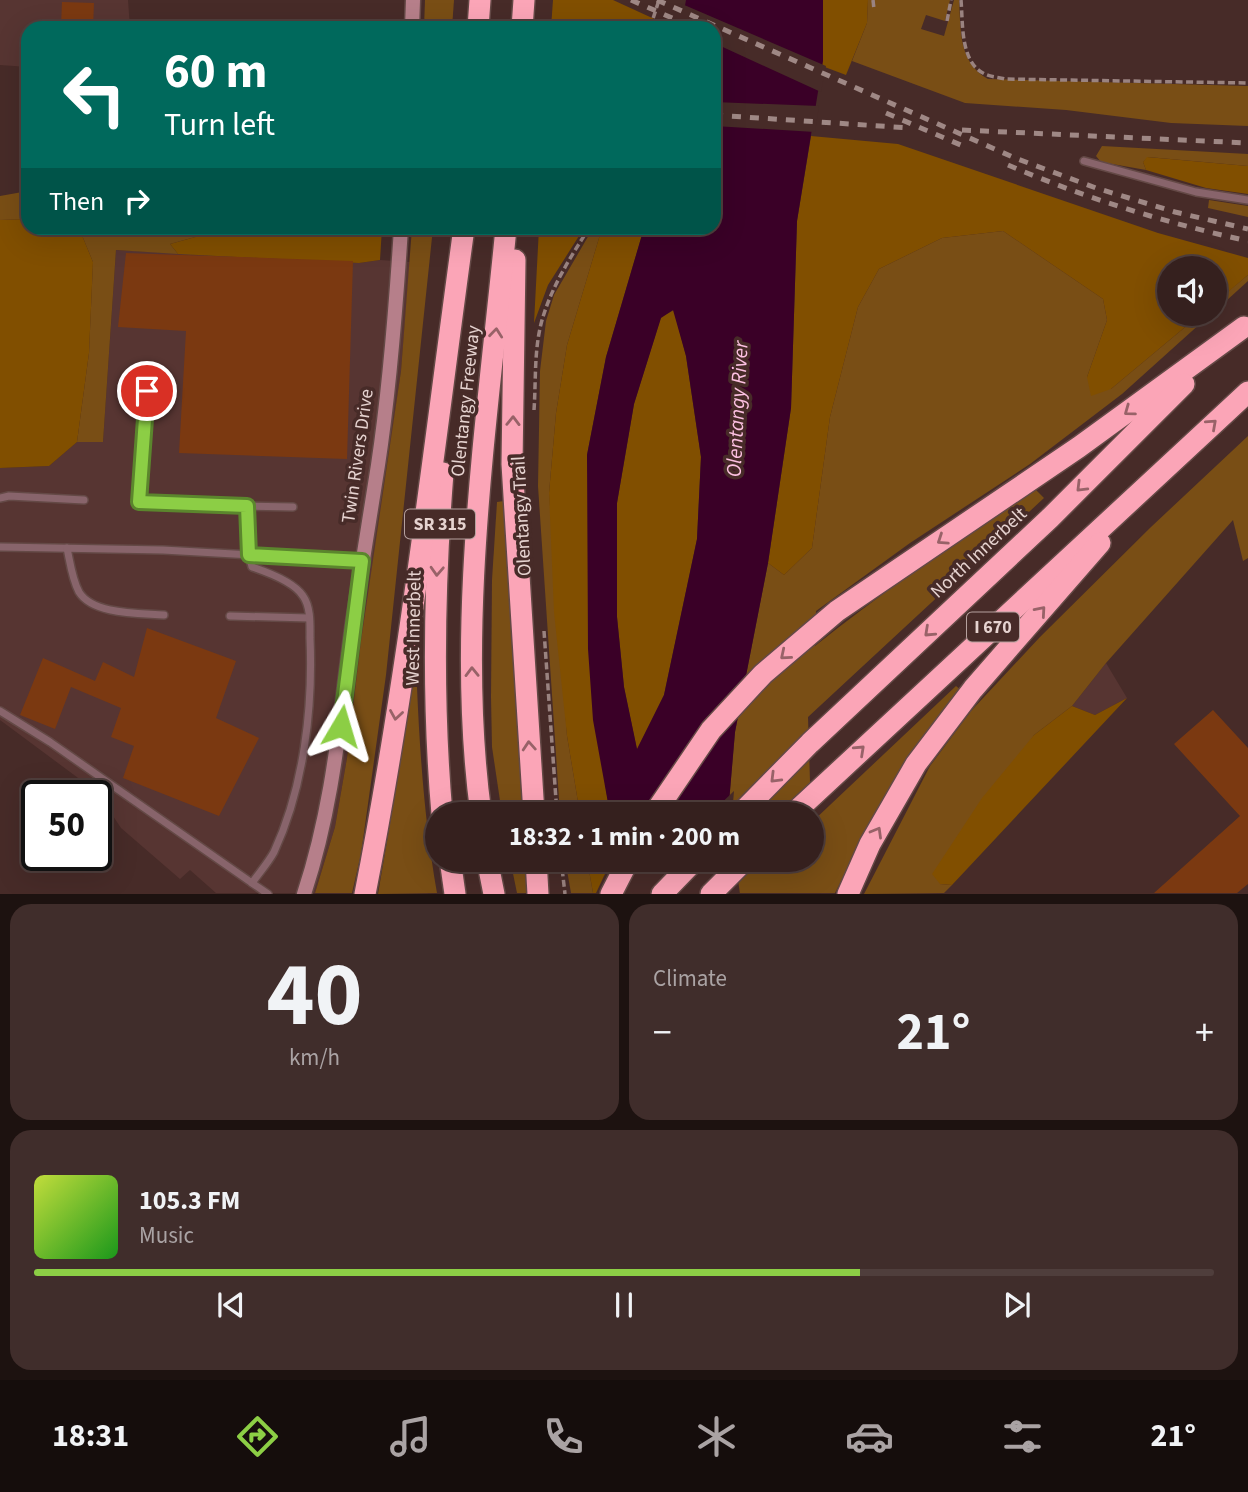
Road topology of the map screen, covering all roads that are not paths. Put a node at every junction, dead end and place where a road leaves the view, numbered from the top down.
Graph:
1 (413, 0) edge
2 (480, 0) edge
3 (524, 0) edge
4 (412, 21) edge
5 (478, 21) edge
6 (522, 21) edge
7 (1084, 161) dead end
8 (1248, 200) edge
9 (401, 235) edge
10 (463, 235) edge
11 (464, 235) edge
12 (505, 235) edge
13 (515, 235) edge
14 (1246, 325) edge
15 (147, 391) dead end
16 (1248, 392) edge
17 (1175, 457) junction
18 (0, 498) edge
19 (84, 500) dead end
20 (247, 506) junction
21 (293, 507) dead end
22 (0, 547) edge
23 (67, 548) junction
24 (249, 555) junction
25 (362, 561) junction
26 (164, 615) dead end
27 (230, 617) dead end
28 (309, 618) junction
29 (0, 712) edge
30 (441, 802) edge
31 (480, 802) edge
32 (533, 802) edge
33 (662, 802) edge
34 (752, 802) edge
35 (805, 802) edge
36 (452, 872) edge
37 (490, 872) edge
38 (537, 872) edge
39 (622, 872) edge
40 (683, 872) edge
41 (733, 872) edge
42 (252, 883) junction
43 (268, 894) edge
44 (304, 894) edge
45 (365, 894) edge
46 (455, 894) edge
47 (494, 894) edge
48 (538, 894) edge
49 (611, 894) edge
50 (662, 894) edge
51 (711, 894) edge
52 (848, 894) edge

1 - 4 main road
2 - 5 highway
3 - 6 highway
7 - 8 lane
9 - 25 main road, Twin Rivers Drive
10 -> 45 highway
11 -> 30 highway, West Innerbelt / SR 315
31 -> 12 highway, Olentangy Freeway / SR 315
32 -> 13 highway
14 -> 33 highway
14 -> 34 highway, North Innerbelt / I 670
15 - 20 lane
17 -> 16 highway, I 670
35 -> 17 highway, I 670
52 -> 17 highway
18 - 19 lane
20 - 21 lane
20 - 24 lane
22 - 23 lane
23 - 24 lane
23 - 26 lane
24 - 25 lane
24 - 28 lane
25 - 44 main road, Twin Rivers Drive
27 - 28 lane
28 - 42 lane
29 - 42 lane
36 - 46 highway
37 - 47 highway
38 - 48 highway
39 - 49 highway
40 - 50 highway
41 - 51 highway
42 - 43 lane

